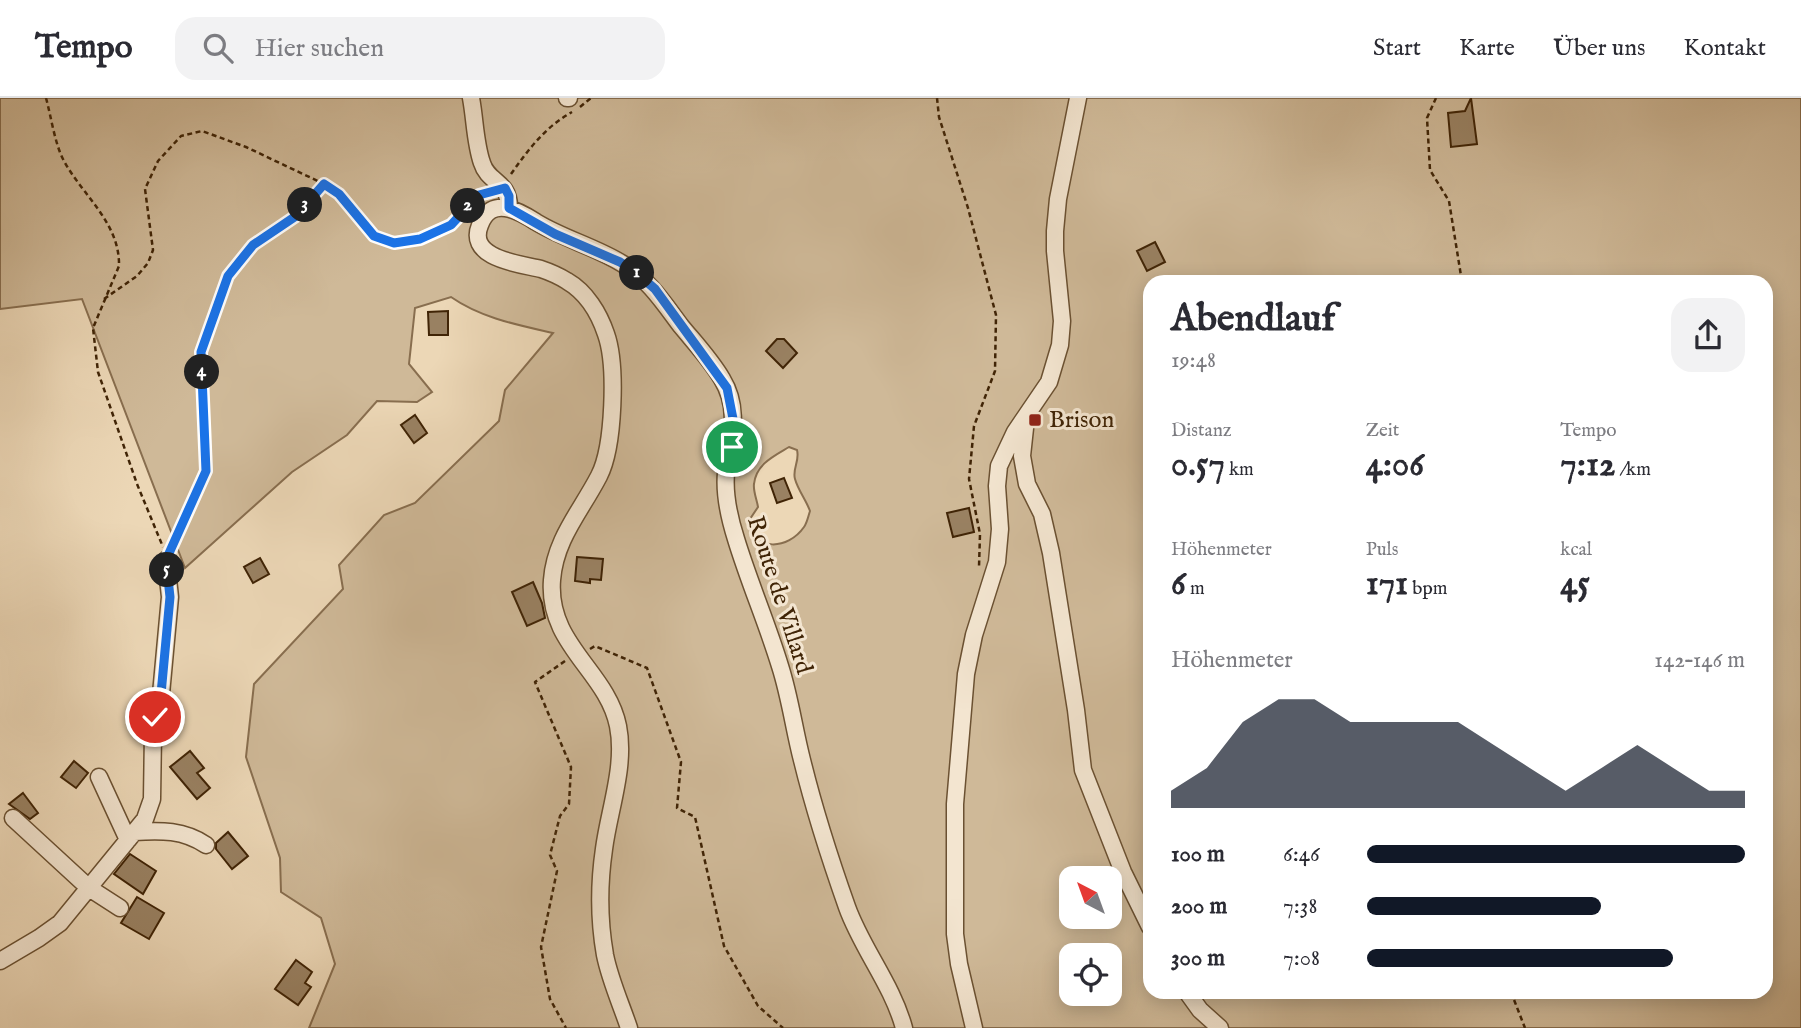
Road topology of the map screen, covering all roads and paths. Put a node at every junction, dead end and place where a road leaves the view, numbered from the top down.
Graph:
1 (46, 98) edge
2 (471, 98) edge
3 (591, 98) edge
4 (937, 98) edge
5 (1078, 98) edge
6 (1436, 98) edge
7 (324, 184) junction
8 (505, 188) junction
9 (509, 208) junction
10 (1461, 275) edge
11 (104, 299) junction
12 (1026, 416) junction
13 (166, 560) junction
14 (979, 567) dead end
15 (576, 655) junction
16 (99, 777) dead end
17 (13, 818) dead end
18 (131, 836) junction
19 (206, 845) dead end
20 (89, 888) junction
21 (120, 908) dead end
22 (1143, 913) edge
23 (0, 961) edge
24 (1192, 999) edge
25 (1514, 999) edge
26 (566, 1028) edge
27 (629, 1028) edge
28 (783, 1028) edge
29 (904, 1028) edge
30 (974, 1028) edge
31 (1220, 1028) edge
32 (1525, 1028) edge

1 - 11 path
2 - 8 street
3 - 8 path
4 - 14 path
5 - 12 street
6 - 10 path
7 - 8 path
7 - 11 path
7 - 13 path
8 - 9 street
9 - 15 street
9 - 29 street, Route de Villard
11 - 13 path
12 - 22 street
12 - 30 street
13 - 18 street
15 - 26 path
15 - 27 street
15 - 28 path
16 - 18 street
17 - 20 street
18 - 19 street
18 - 20 street
20 - 21 street
20 - 23 street
24 - 31 street
25 - 32 path

